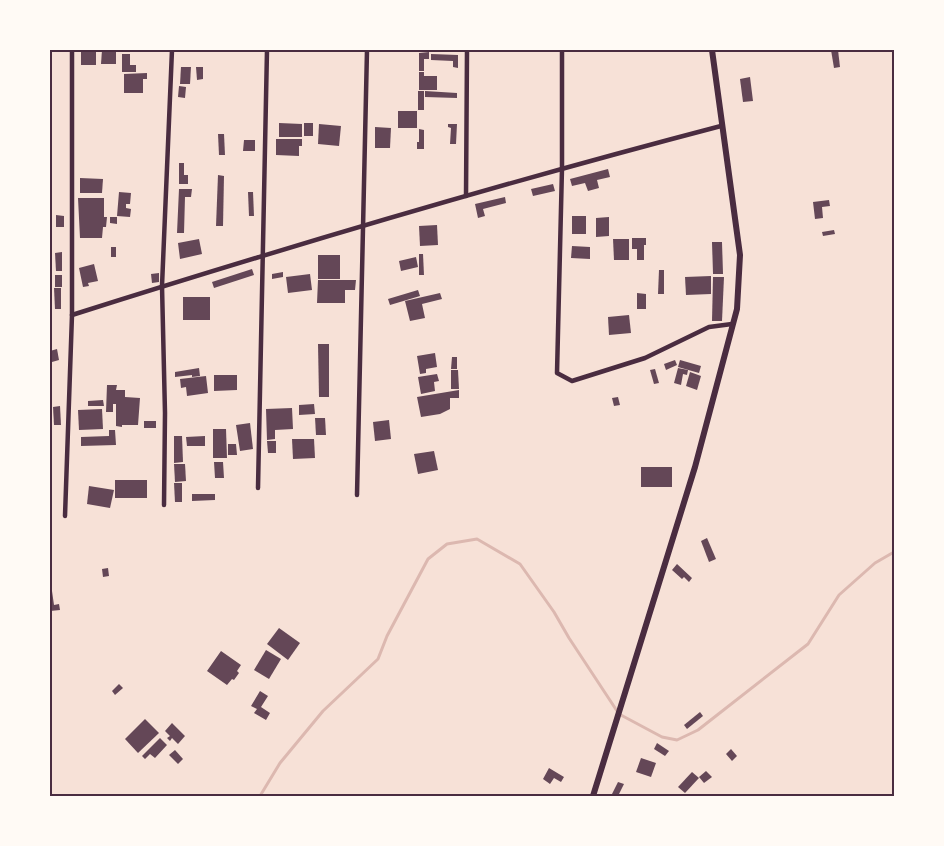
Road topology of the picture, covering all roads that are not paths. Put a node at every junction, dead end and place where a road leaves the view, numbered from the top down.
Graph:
1 (72, 50) edge
2 (172, 50) edge
3 (267, 50) edge
4 (367, 50) edge
5 (467, 50) edge
6 (562, 50) edge
7 (712, 50) edge
8 (721, 126) junction
9 (562, 168) junction
10 (466, 196) junction
11 (364, 224) junction
12 (263, 256) junction
13 (162, 286) junction
14 (72, 315) junction
15 (732, 324) junction
16 (258, 488) dead end
17 (358, 495) dead end
18 (164, 505) dead end
19 (65, 516) dead end
20 (594, 796) edge

1 - 14 street
2 - 13 street
3 - 12 street
4 - 11 street
5 - 10 street
6 - 9 street
7 - 8 main road
8 - 9 street
8 - 15 main road
9 - 10 street
9 - 15 street
10 - 11 street
11 - 12 street
11 - 17 street
12 - 13 street
12 - 16 street
13 - 14 street
13 - 18 street
14 - 19 street
15 - 20 main road

